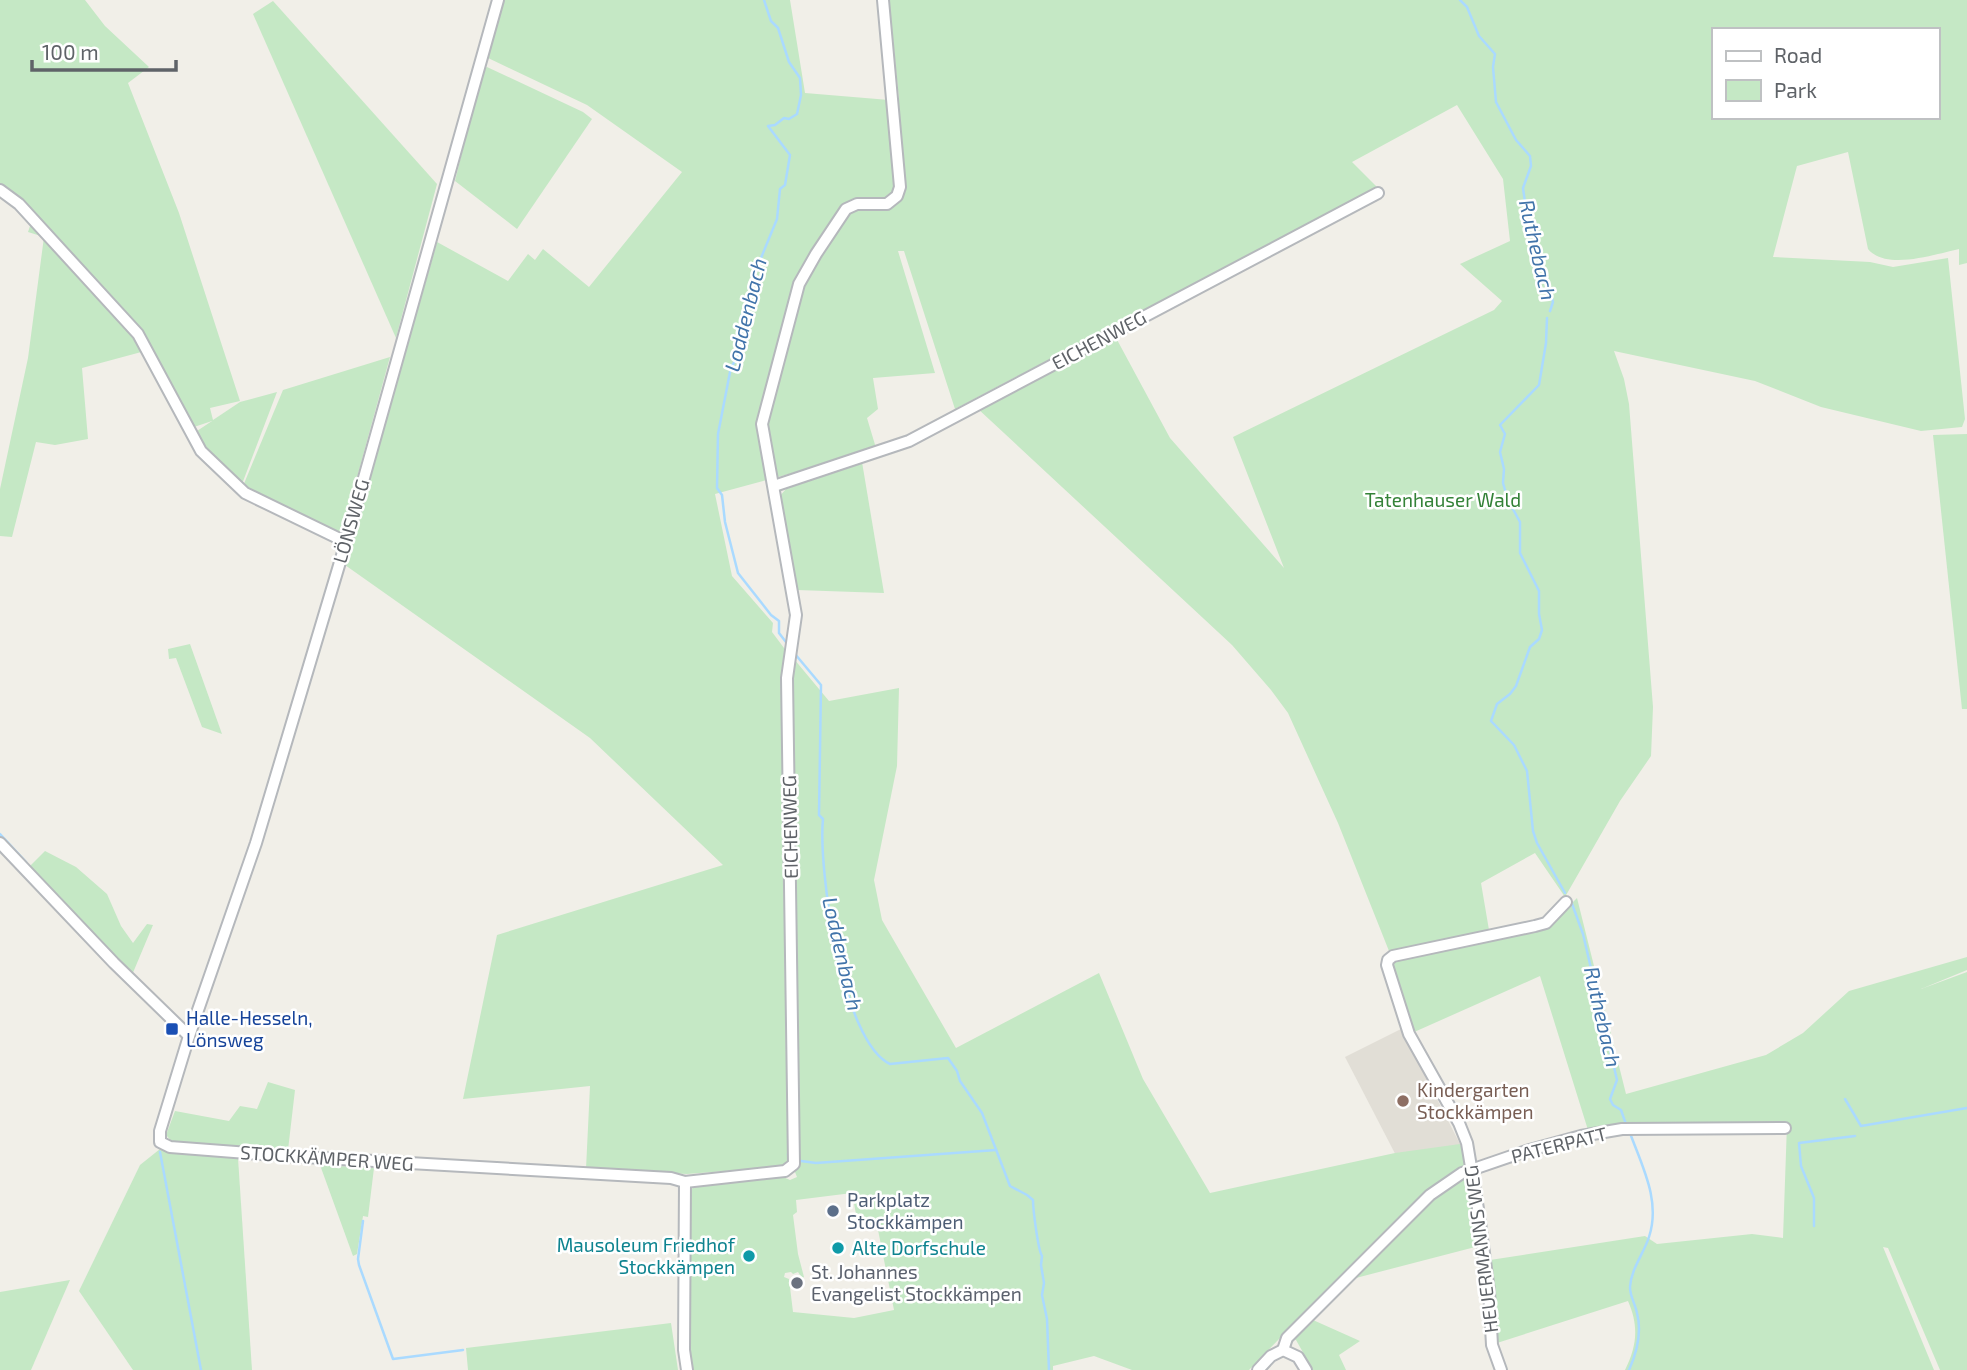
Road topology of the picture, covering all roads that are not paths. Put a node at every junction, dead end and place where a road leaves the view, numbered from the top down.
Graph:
1 (498, 0) edge
2 (883, 0) edge
3 (0, 190) edge
4 (1378, 193) dead end
5 (774, 486) junction
6 (346, 542) junction
7 (0, 843) edge
8 (1566, 902) dead end
9 (189, 1036) junction
10 (1785, 1128) dead end
11 (1473, 1170) junction
12 (685, 1182) junction
13 (1283, 1350) junction
14 (687, 1370) edge
15 (1258, 1370) edge
16 (1306, 1370) edge
17 (1501, 1370) edge

1 - 6 street, LÖNSWEG
2 - 5 street, EICHENWEG
3 - 6 street
4 - 5 street, EICHENWEG
5 - 12 street, EICHENWEG
6 - 9 street, LÖNSWEG
7 - 9 street
8 - 11 street, HEUERMANNS WEG
9 - 12 street, STOCKKÄMPER WEG
10 - 11 street, PATERPATT
11 - 13 street, PATERPATT
11 - 17 street, HEUERMANNS WEG
12 - 14 street
13 - 15 street, PATERPATT
13 - 16 street

